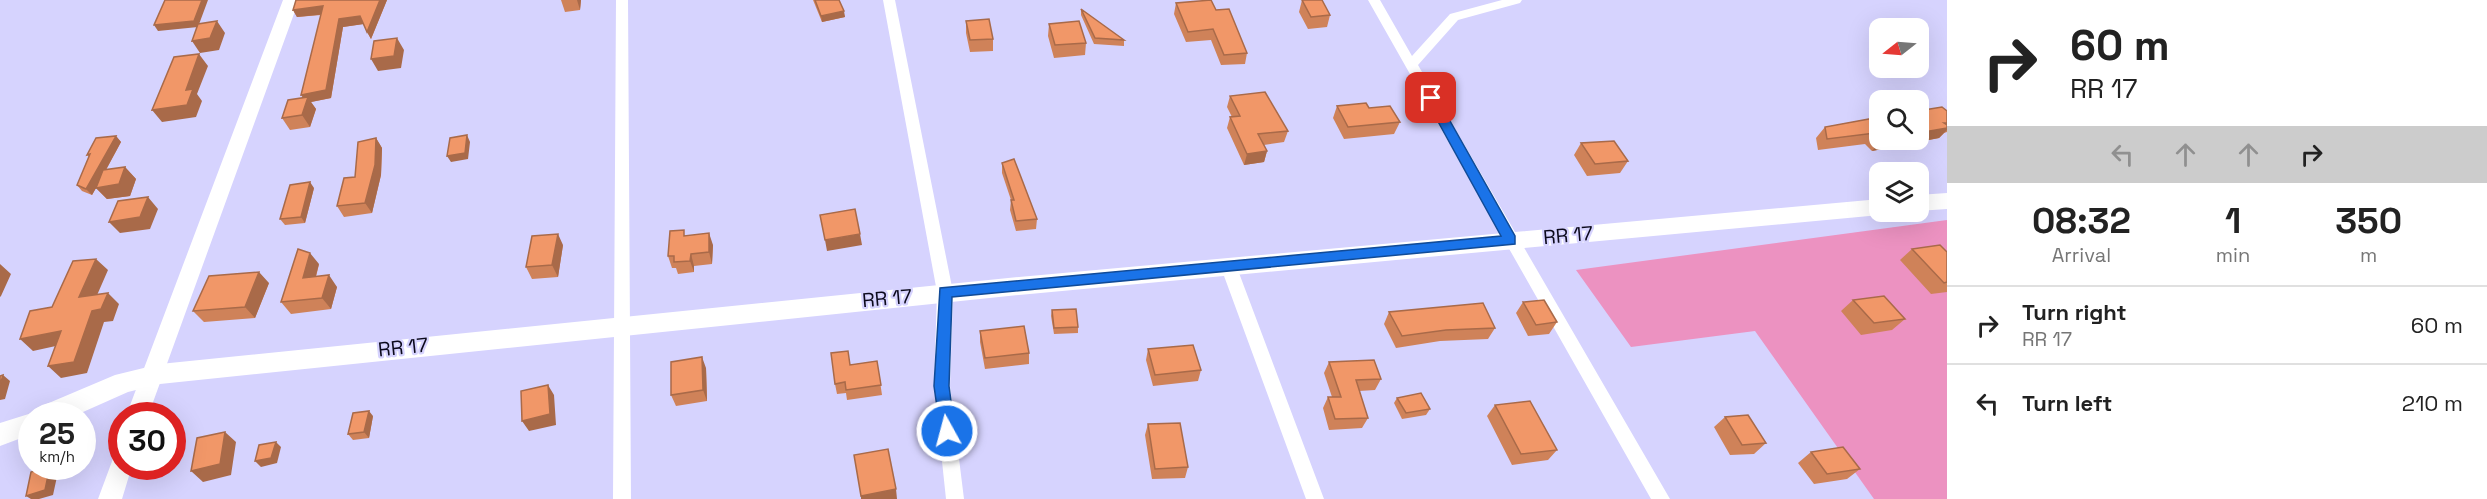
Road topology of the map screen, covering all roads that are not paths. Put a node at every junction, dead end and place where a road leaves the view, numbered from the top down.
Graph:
1 (291, 0) edge
2 (622, 0) edge
3 (889, 0) edge
4 (1374, 0) edge
5 (1512, 1) edge
6 (1412, 64) junction
7 (1947, 201) edge
8 (1929, 202) edge
9 (1869, 208) edge
10 (1510, 240) junction
11 (1228, 265) junction
12 (945, 292) junction
13 (621, 323) junction
14 (150, 376) junction
15 (78, 402) edge
16 (142, 402) edge
17 (18, 428) edge
18 (0, 435) edge
19 (116, 480) edge
20 (110, 499) edge
21 (622, 499) edge
22 (955, 499) edge
23 (1315, 499) edge
24 (1660, 499) edge

1 - 14 street
2 - 13 street
3 - 12 street
4 - 6 street
5 - 6 street
6 - 10 street
7 - 8 main road
9 - 10 main road, RR 17 / RR 17
10 - 11 main road, RR 17 / RR 17
10 - 24 street
11 - 12 main road, RR 17 / RR 17
11 - 23 street
12 - 13 main road, RR 17 / RR 17
12 - 22 street
13 - 14 main road, RR 17 / RR 17
13 - 21 street
14 - 15 main road, RR 17 / RR 17
14 - 16 street
17 - 18 main road
19 - 20 street

